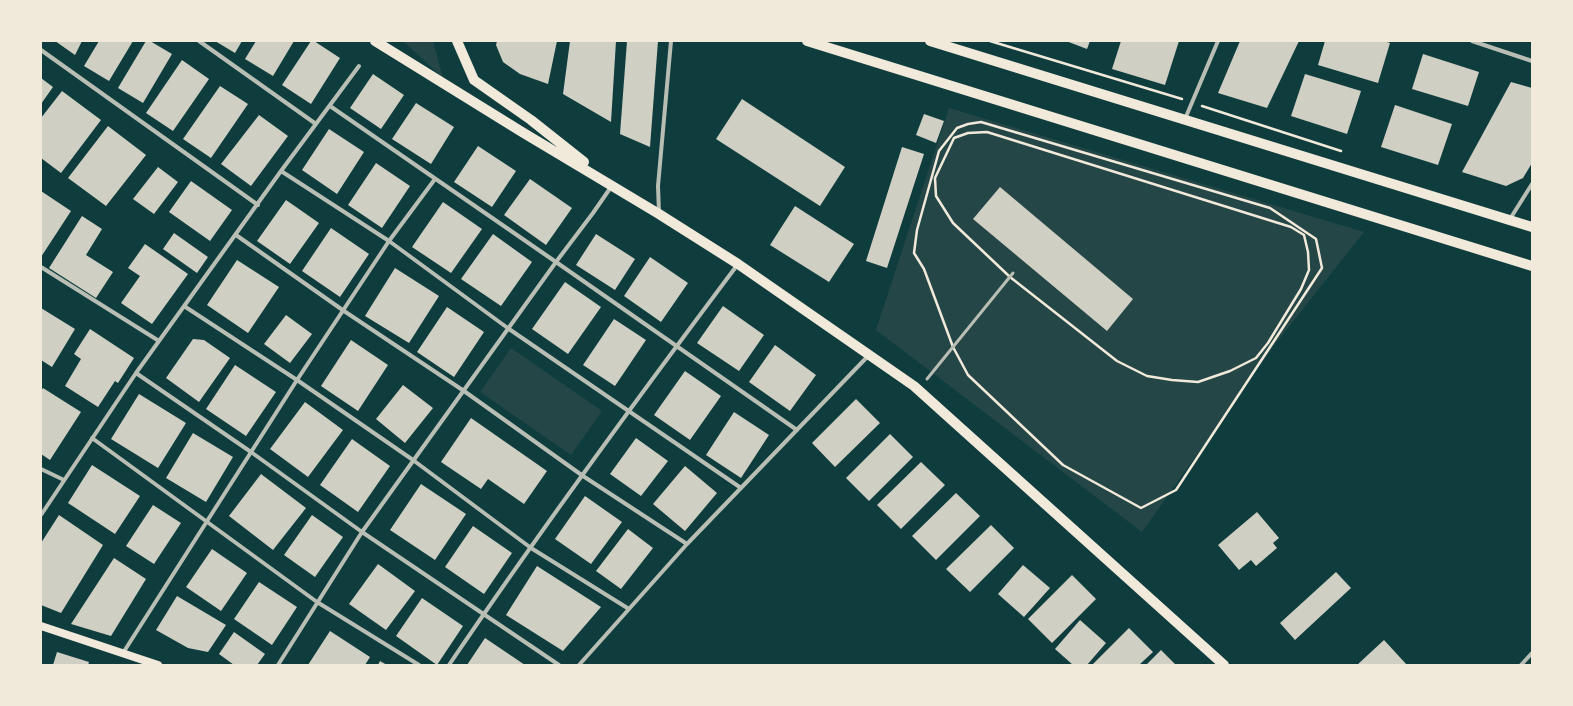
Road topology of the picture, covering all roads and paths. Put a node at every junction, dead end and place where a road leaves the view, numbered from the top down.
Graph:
1 (199, 41) edge
2 (375, 41) edge
3 (457, 41) edge
4 (671, 41) edge
5 (807, 41) edge
6 (930, 41) edge
7 (990, 41) edge
8 (1218, 41) edge
9 (1472, 41) edge
10 (41, 50) edge
11 (1532, 61) edge
12 (359, 66) dead end
13 (1192, 103) junction
14 (330, 106) junction
15 (1185, 119) junction
16 (316, 124) junction
17 (1344, 152) dead end
18 (281, 171) junction
19 (435, 179) junction
20 (1532, 184) edge
21 (612, 185) junction
22 (258, 205) junction
23 (659, 214) junction
24 (1510, 220) junction
25 (1532, 226) edge
26 (236, 235) junction
27 (389, 242) junction
28 (556, 262) junction
29 (738, 264) junction
30 (1532, 266) edge
31 (41, 267) edge
32 (1013, 273) dead end
33 (1010, 277) junction
34 (184, 306) junction
35 (344, 311) junction
36 (509, 329) junction
37 (159, 341) junction
38 (676, 346) junction
39 (953, 347) junction
40 (869, 355) junction
41 (136, 373) junction
42 (927, 379) dead end
43 (297, 380) junction
44 (464, 391) junction
45 (628, 411) junction
46 (797, 430) junction
47 (92, 438) junction
48 (251, 452) junction
49 (413, 460) junction
50 (41, 469) edge
51 (583, 476) junction
52 (64, 480) junction
53 (741, 488) junction
54 (41, 516) edge
55 (206, 522) junction
56 (362, 532) junction
57 (687, 544) junction
58 (531, 548) junction
59 (317, 602) junction
60 (628, 609) junction
61 (484, 613) junction
62 (41, 626) edge
63 (123, 653) junction
64 (1532, 653) edge
65 (158, 665) edge
66 (278, 665) edge
67 (419, 665) edge
68 (449, 665) edge
69 (560, 665) edge
70 (579, 665) edge
71 (1224, 665) edge
72 (1521, 665) edge

1 - 16 street
2 - 21 main road
3 - 21 main road
4 - 23 street
5 - 30 main road
6 - 15 main road
7 - 13 path
8 - 13 street
9 - 11 street
10 - 22 street
12 - 14 street
13 - 15 street
13 - 17 path
14 - 16 street
14 - 19 street
15 - 24 main road
16 - 18 street
18 - 22 street
18 - 27 street
19 - 27 street
19 - 28 street
20 - 24 street
21 - 23 main road
21 - 28 street
22 - 26 street
23 - 29 main road
24 - 25 main road
26 - 34 street
26 - 35 street
27 - 35 street
27 - 36 street
28 - 36 street
28 - 38 street
29 - 38 street
29 - 40 main road
31 - 37 street
32 - 33 lane
33 - 33 path
33 - 39 lane
34 - 37 street
34 - 43 street
35 - 43 street
35 - 44 street
36 - 44 street
36 - 45 street
37 - 41 street
38 - 45 street
38 - 46 street
39 - 39 path
39 - 42 lane
40 - 46 street
40 - 71 main road
41 - 47 street
41 - 48 street
43 - 48 street
43 - 49 street
44 - 49 street
44 - 51 street
45 - 51 street
45 - 53 street
46 - 53 street
47 - 52 street
47 - 55 street
48 - 55 street
48 - 56 street
49 - 56 street
49 - 58 street
50 - 52 street
51 - 57 street
51 - 58 street
52 - 54 street
53 - 57 street
55 - 59 street
55 - 63 street
56 - 59 street
56 - 61 street
57 - 60 street
58 - 60 street
58 - 61 street
59 - 66 street
59 - 67 street
60 - 70 street
61 - 68 street
61 - 69 street
62 - 63 main road
63 - 65 main road
64 - 72 street

